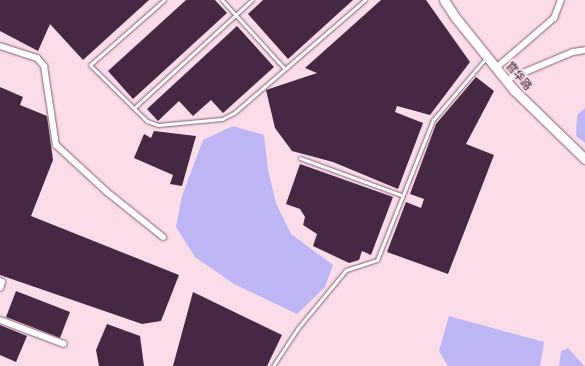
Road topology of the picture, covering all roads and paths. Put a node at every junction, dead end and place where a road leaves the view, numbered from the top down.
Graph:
1 (164, 0) edge
2 (222, 0) edge
3 (252, 0) edge
4 (365, 0) edge
5 (444, 0) edge
6 (561, 0) edge
7 (236, 15) junction
8 (0, 46) edge
9 (585, 50) edge
10 (487, 57) junction
11 (496, 68) junction
12 (285, 69) junction
13 (506, 80) junction
14 (134, 108) junction
15 (300, 158) dead end
16 (585, 159) edge
17 (401, 195) junction
18 (162, 236) dead end
19 (0, 281) edge
20 (0, 288) edge
21 (0, 320) edge
22 (64, 344) dead end
23 (273, 366) edge

1 - 14 lane
2 - 7 lane
3 - 7 lane
4 - 12 lane
5 - 10 main road, 官华路
6 - 11 street
7 - 12 lane
7 - 14 lane
8 - 18 street
9 - 13 street
10 - 11 main road, 官华路
10 - 17 lane
11 - 13 main road, 官华路
12 - 14 lane
13 - 16 main road, 官华路
15 - 17 lane
17 - 23 lane
19 - 20 street
21 - 22 street

